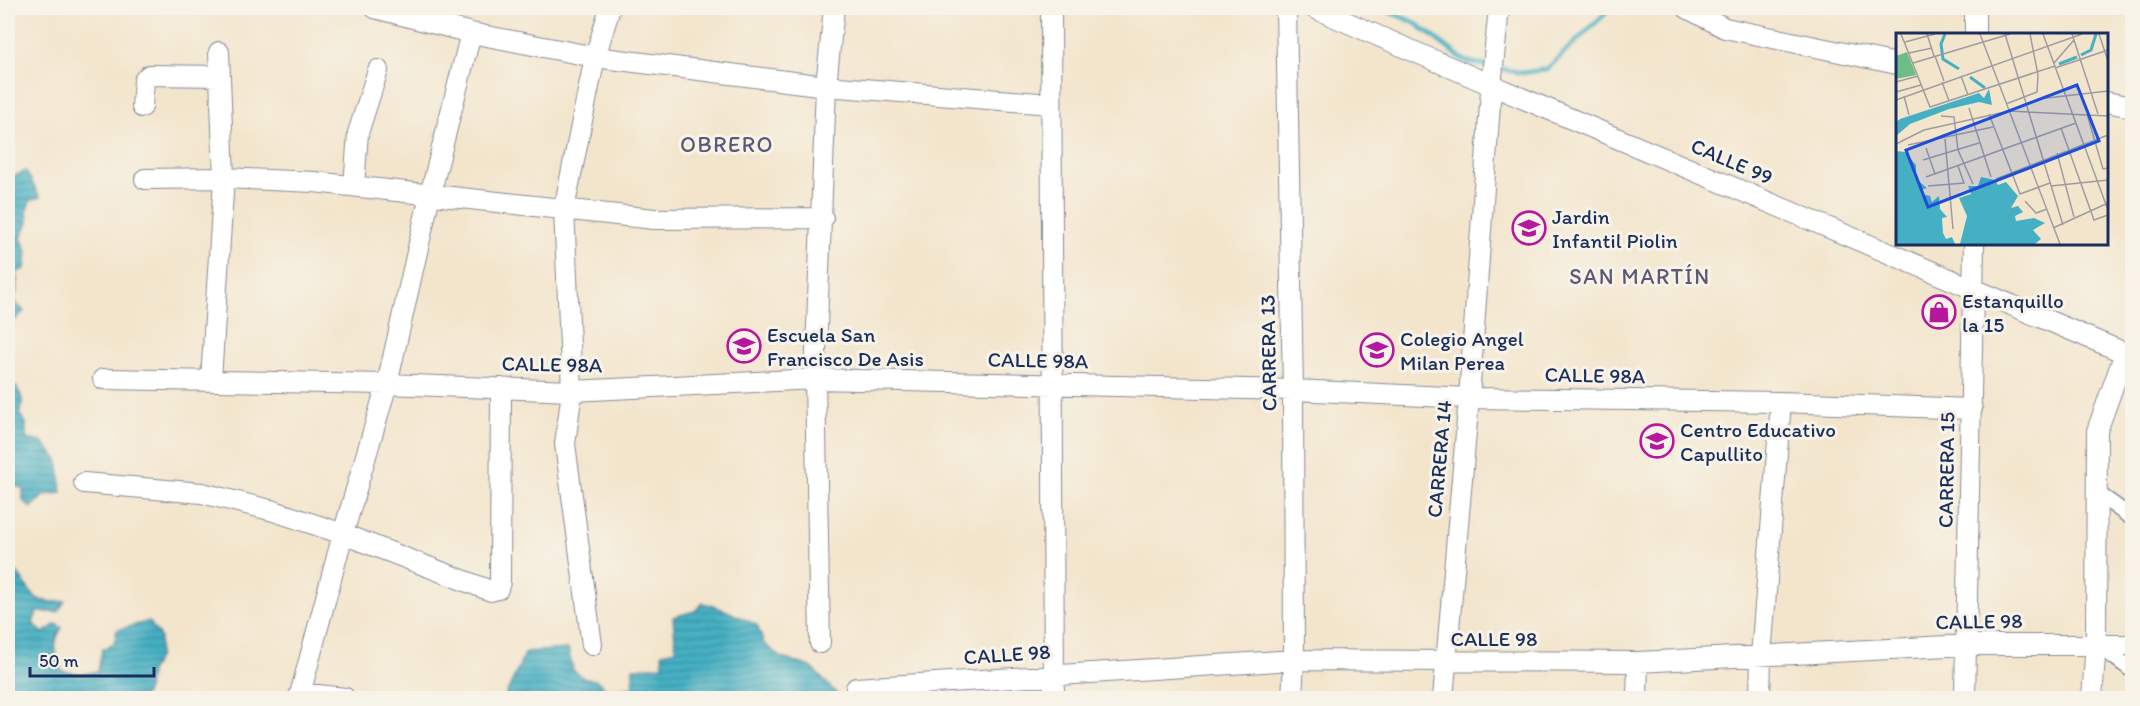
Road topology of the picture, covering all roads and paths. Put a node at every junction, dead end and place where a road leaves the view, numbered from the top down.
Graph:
1 (610, 8) edge
2 (834, 8) edge
3 (1051, 8) edge
4 (1286, 8) edge
5 (1314, 8) edge
6 (1499, 8) edge
7 (1687, 8) edge
8 (1974, 8) edge
9 (387, 9) edge
10 (471, 33) junction
11 (1975, 33) edge
12 (219, 52) dead end
13 (595, 57) junction
14 (1896, 64) edge
15 (378, 70) dead end
16 (1493, 73) junction
17 (220, 76) junction
18 (826, 86) junction
19 (2107, 102) edge
20 (1051, 104) junction
21 (142, 107) dead end
22 (2133, 107) edge
23 (224, 178) junction
24 (145, 179) dead end
25 (354, 186) junction
26 (430, 195) junction
27 (564, 209) junction
28 (822, 218) junction
29 (1974, 244) edge
30 (1974, 290) junction
31 (2129, 354) edge
32 (103, 379) dead end
33 (816, 379) junction
34 (211, 380) junction
35 (387, 384) junction
36 (1053, 385) junction
37 (501, 388) junction
38 (1293, 390) junction
39 (572, 391) junction
40 (1469, 398) junction
41 (1781, 402) junction
42 (1972, 409) junction
43 (84, 483) dead end
44 (2097, 493) junction
45 (2133, 518) edge
46 (343, 534) junction
47 (820, 643) dead end
48 (2096, 644) junction
49 (592, 645) dead end
50 (1967, 645) junction
51 (2133, 645) edge
52 (1761, 656) junction
53 (1294, 660) junction
54 (1638, 662) junction
55 (1445, 663) junction
56 (2133, 670) edge
57 (1054, 675) junction
58 (856, 688) dead end
59 (300, 696) edge
60 (345, 699) edge
61 (1054, 699) edge
62 (1292, 699) edge
63 (1443, 699) edge
64 (1637, 699) edge
65 (1760, 699) edge
66 (1965, 699) edge
67 (2092, 699) edge

1 - 13 street
2 - 18 street
3 - 20 street
4 - 38 street, CARRERA 13
5 - 16 street, CALLE 99
6 - 16 street, CARRERA 14
7 - 14 street
8 - 11 street
9 - 10 street
10 - 13 street
10 - 26 street
12 - 17 street
13 - 18 street
13 - 27 street
15 - 25 street
16 - 30 street, CALLE 99
16 - 40 street, CARRERA 14
17 - 21 street
17 - 23 street
18 - 20 street
18 - 28 street
19 - 22 street
20 - 36 street
23 - 24 street
23 - 25 street
23 - 34 street
25 - 26 street
26 - 27 street
26 - 35 street
27 - 28 street
27 - 39 street
28 - 33 street
29 - 30 street, CARRERA 15
30 - 31 street, CALLE 99
30 - 42 street, CARRERA 15
31 - 44 street
32 - 34 street, CALLE 98A
33 - 36 street, CALLE 98A
33 - 39 street, CALLE 98A
33 - 47 street
34 - 35 street, CALLE 98A
35 - 37 street, CALLE 98A
35 - 46 street
36 - 38 street, CALLE 98A
36 - 57 street
37 - 39 street, CALLE 98A
37 - 46 street
38 - 40 street, CALLE 98A
38 - 53 street, CARRERA 13
39 - 49 street
40 - 41 street, CALLE 98A
40 - 55 street, CARRERA 14
41 - 42 street, CALLE 98A
41 - 52 street
42 - 50 street, CARRERA 15
43 - 46 street
44 - 45 street
44 - 48 street
46 - 59 street
48 - 50 street, CALLE 98
48 - 51 street, CALLE 98
48 - 56 street
48 - 67 street
50 - 52 street, CALLE 98
50 - 66 street, CARRERA 15
52 - 54 street, CALLE 98
52 - 65 street
53 - 55 street, CALLE 98
53 - 57 street, CALLE 98
53 - 62 street, CARRERA 13
54 - 55 street, CALLE 98
54 - 64 street
55 - 63 street, CARRERA 14
57 - 58 street, CALLE 98
57 - 61 street
59 - 60 street

